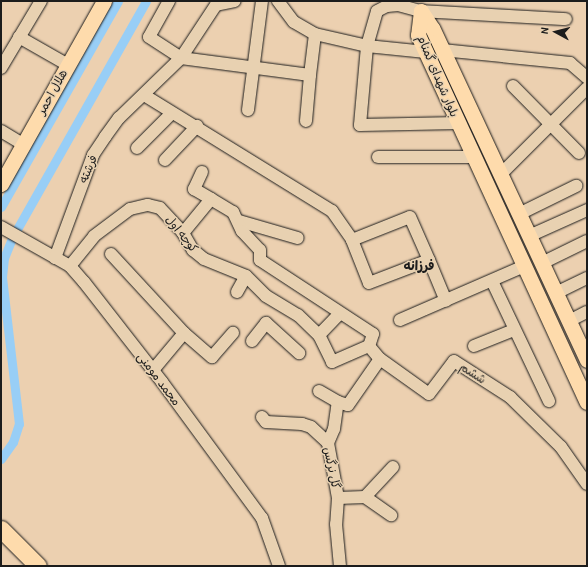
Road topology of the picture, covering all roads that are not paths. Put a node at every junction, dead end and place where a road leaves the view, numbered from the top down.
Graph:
1 (41, 1) edge
2 (104, 1) edge
3 (169, 1) edge
4 (235, 1) edge
5 (262, 1) edge
6 (278, 1) edge
7 (422, 6) edge
8 (566, 19) dead end
9 (315, 34) junction
10 (19, 37) junction
11 (367, 46) junction
12 (442, 50) junction
13 (426, 52) junction
14 (181, 58) junction
15 (68, 65) junction
16 (254, 67) junction
17 (1, 68) edge
18 (310, 75) junction
19 (587, 78) edge
20 (513, 86) dead end
21 (587, 88) edge
22 (144, 94) junction
23 (248, 110) dead end
24 (172, 113) junction
25 (306, 121) dead end
26 (458, 123) junction
27 (551, 125) junction
28 (197, 126) junction
29 (1, 131) edge
30 (23, 144) junction
31 (137, 148) dead end
32 (579, 153) dead end
33 (378, 157) dead end
34 (474, 157) junction
35 (165, 160) dead end
36 (202, 172) dead end
37 (500, 174) junction
38 (1, 184) edge
39 (576, 186) dead end
40 (211, 199) junction
41 (587, 210) edge
42 (519, 214) junction
43 (239, 221) junction
44 (1, 227) edge
45 (183, 233) junction
46 (529, 236) junction
47 (298, 238) dead end
48 (352, 240) junction
49 (587, 241) edge
50 (111, 254) dead end
51 (55, 258) junction
52 (429, 260) junction
53 (542, 263) junction
54 (70, 266) junction
55 (524, 266) junction
56 (246, 276) junction
57 (587, 278) edge
58 (492, 281) junction
59 (237, 292) dead end
60 (556, 293) junction
61 (446, 301) junction
62 (587, 312) edge
63 (339, 314) junction
64 (400, 320) dead end
65 (569, 321) junction
66 (514, 330) junction
67 (184, 333) junction
68 (233, 333) dead end
69 (319, 335) junction
70 (583, 340) edge
71 (252, 341) dead end
72 (369, 346) junction
73 (474, 346) dead end
74 (299, 353) dead end
75 (380, 359) junction
76 (587, 360) edge
77 (153, 370) junction
78 (319, 391) dead end
79 (549, 401) dead end
80 (338, 402) junction
81 (587, 402) edge
82 (262, 417) dead end
83 (328, 443) junction
84 (393, 467) dead end
85 (587, 484) edge
86 (366, 497) junction
87 (338, 498) junction
88 (391, 515) dead end
89 (1, 529) edge
90 (38, 566) edge
91 (278, 566) edge
92 (340, 566) edge

1 - 10 street
2 - 15 main road, هلال احمر
3 - 14 street
4 - 14 street, فرشته
5 - 16 street
6 - 9 street
7 - 8 street
7 - 11 street
7 - 12 main road, بلوار شهدای گمنام
7 - 13 main road, بلوار شهدای گمنام
9 - 11 street
9 - 18 street
10 - 15 street
10 - 17 street
11 - 13 street
11 - 26 street
12 - 19 street
12 - 37 main road, بلوار شهدای گمنام
13 - 26 main road, بلوار شهدای گمنام
14 - 16 street
14 - 22 street, فرشته
15 - 30 main road, هلال احمر
16 - 18 street
16 - 23 street
18 - 25 street
20 - 27 street
21 - 27 street
22 - 24 street
22 - 51 street, فرشته
24 - 28 street
24 - 31 street
26 - 34 main road, بلوار شهدای گمنام
27 - 32 street
27 - 37 street
28 - 35 street
28 - 48 street
29 - 30 street
30 - 38 main road, هلال احمر
33 - 34 street
34 - 55 main road, بلوار شهدای گمنام
36 - 40 street
37 - 42 main road, بلوار شهدای گمنام
39 - 42 street
40 - 43 street
40 - 45 street
41 - 46 street
42 - 46 main road, بلوار شهدای گمنام
43 - 47 street
43 - 63 street
44 - 51 street, محمد مومنی
45 - 54 street, کوچه اول
45 - 56 street, کوچه اول
46 - 53 main road, بلوار شهدای گمنام
48 - 52 street
48 - 52 street
49 - 53 street
50 - 67 street
51 - 54 street, محمد مومنی
52 - 61 street
53 - 60 main road, بلوار شهدای گمنام
54 - 77 street, محمد مومنی
55 - 58 street
55 - 81 main road, بلوار شهدای گمنام
56 - 59 street
56 - 69 street, کوچه اول
57 - 60 street
58 - 61 street
58 - 66 street
60 - 65 main road, بلوار شهدای گمنام
61 - 64 street
62 - 65 street
63 - 69 street
63 - 72 street
65 - 70 main road, بلوار شهدای گمنام
66 - 73 street
66 - 79 street
67 - 68 street
67 - 77 street
69 - 72 street, کوچه اول
70 - 76 main road, بلوار شهدای گمنام
71 - 74 street
72 - 75 street
75 - 80 street
75 - 85 street, ششم
77 - 91 street, محمد مومنی
78 - 80 street
80 - 83 street
82 - 83 street, گل نرگس
83 - 87 street, گل نرگس
84 - 86 street
86 - 87 street
86 - 88 street
87 - 92 street, گل نرگس
89 - 90 highway

